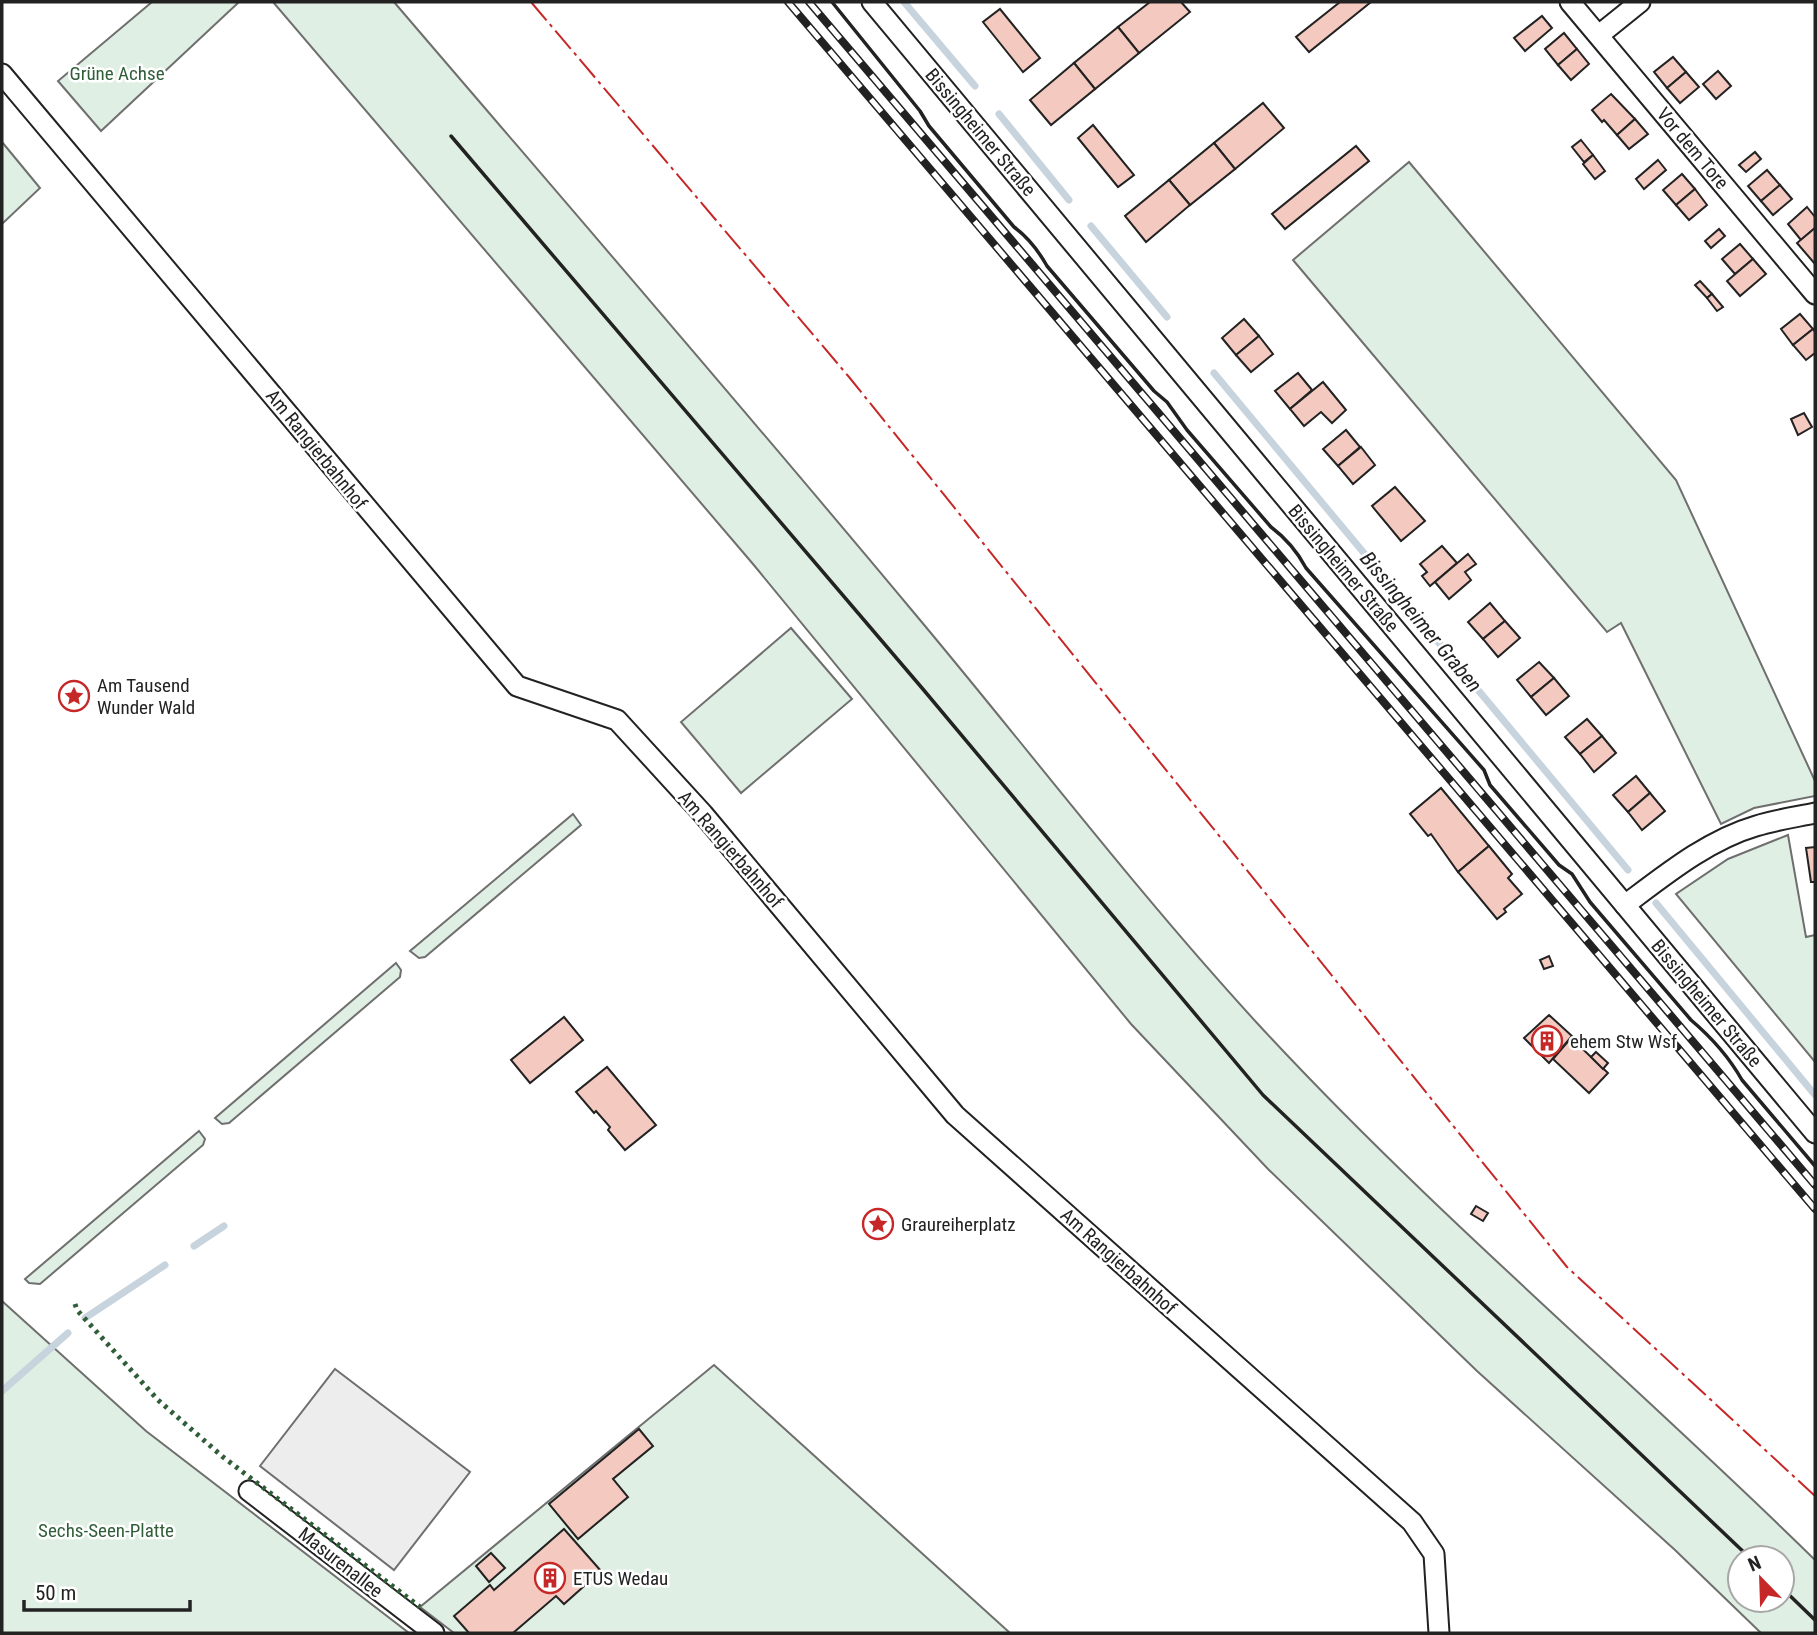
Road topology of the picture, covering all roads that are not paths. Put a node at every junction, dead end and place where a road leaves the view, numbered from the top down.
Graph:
1 (872, 2) edge
2 (1570, 2) edge
3 (1640, 2) edge
4 (1599, 36) junction
5 (2, 74) edge
6 (1815, 294) edge
7 (1815, 813) edge
8 (1625, 905) junction
9 (1815, 1133) edge
10 (249, 1491) dead end
11 (434, 1633) edge
12 (1439, 1633) edge

1 - 8 street, Bissingheimer Straße
2 - 4 street, Vor dem Tore
3 - 4 street
4 - 6 street, Vor dem Tore
5 - 12 street, Am Rangierbahnhof
7 - 8 street
8 - 9 street, Bissingheimer Straße
10 - 11 street, Masurenallee

